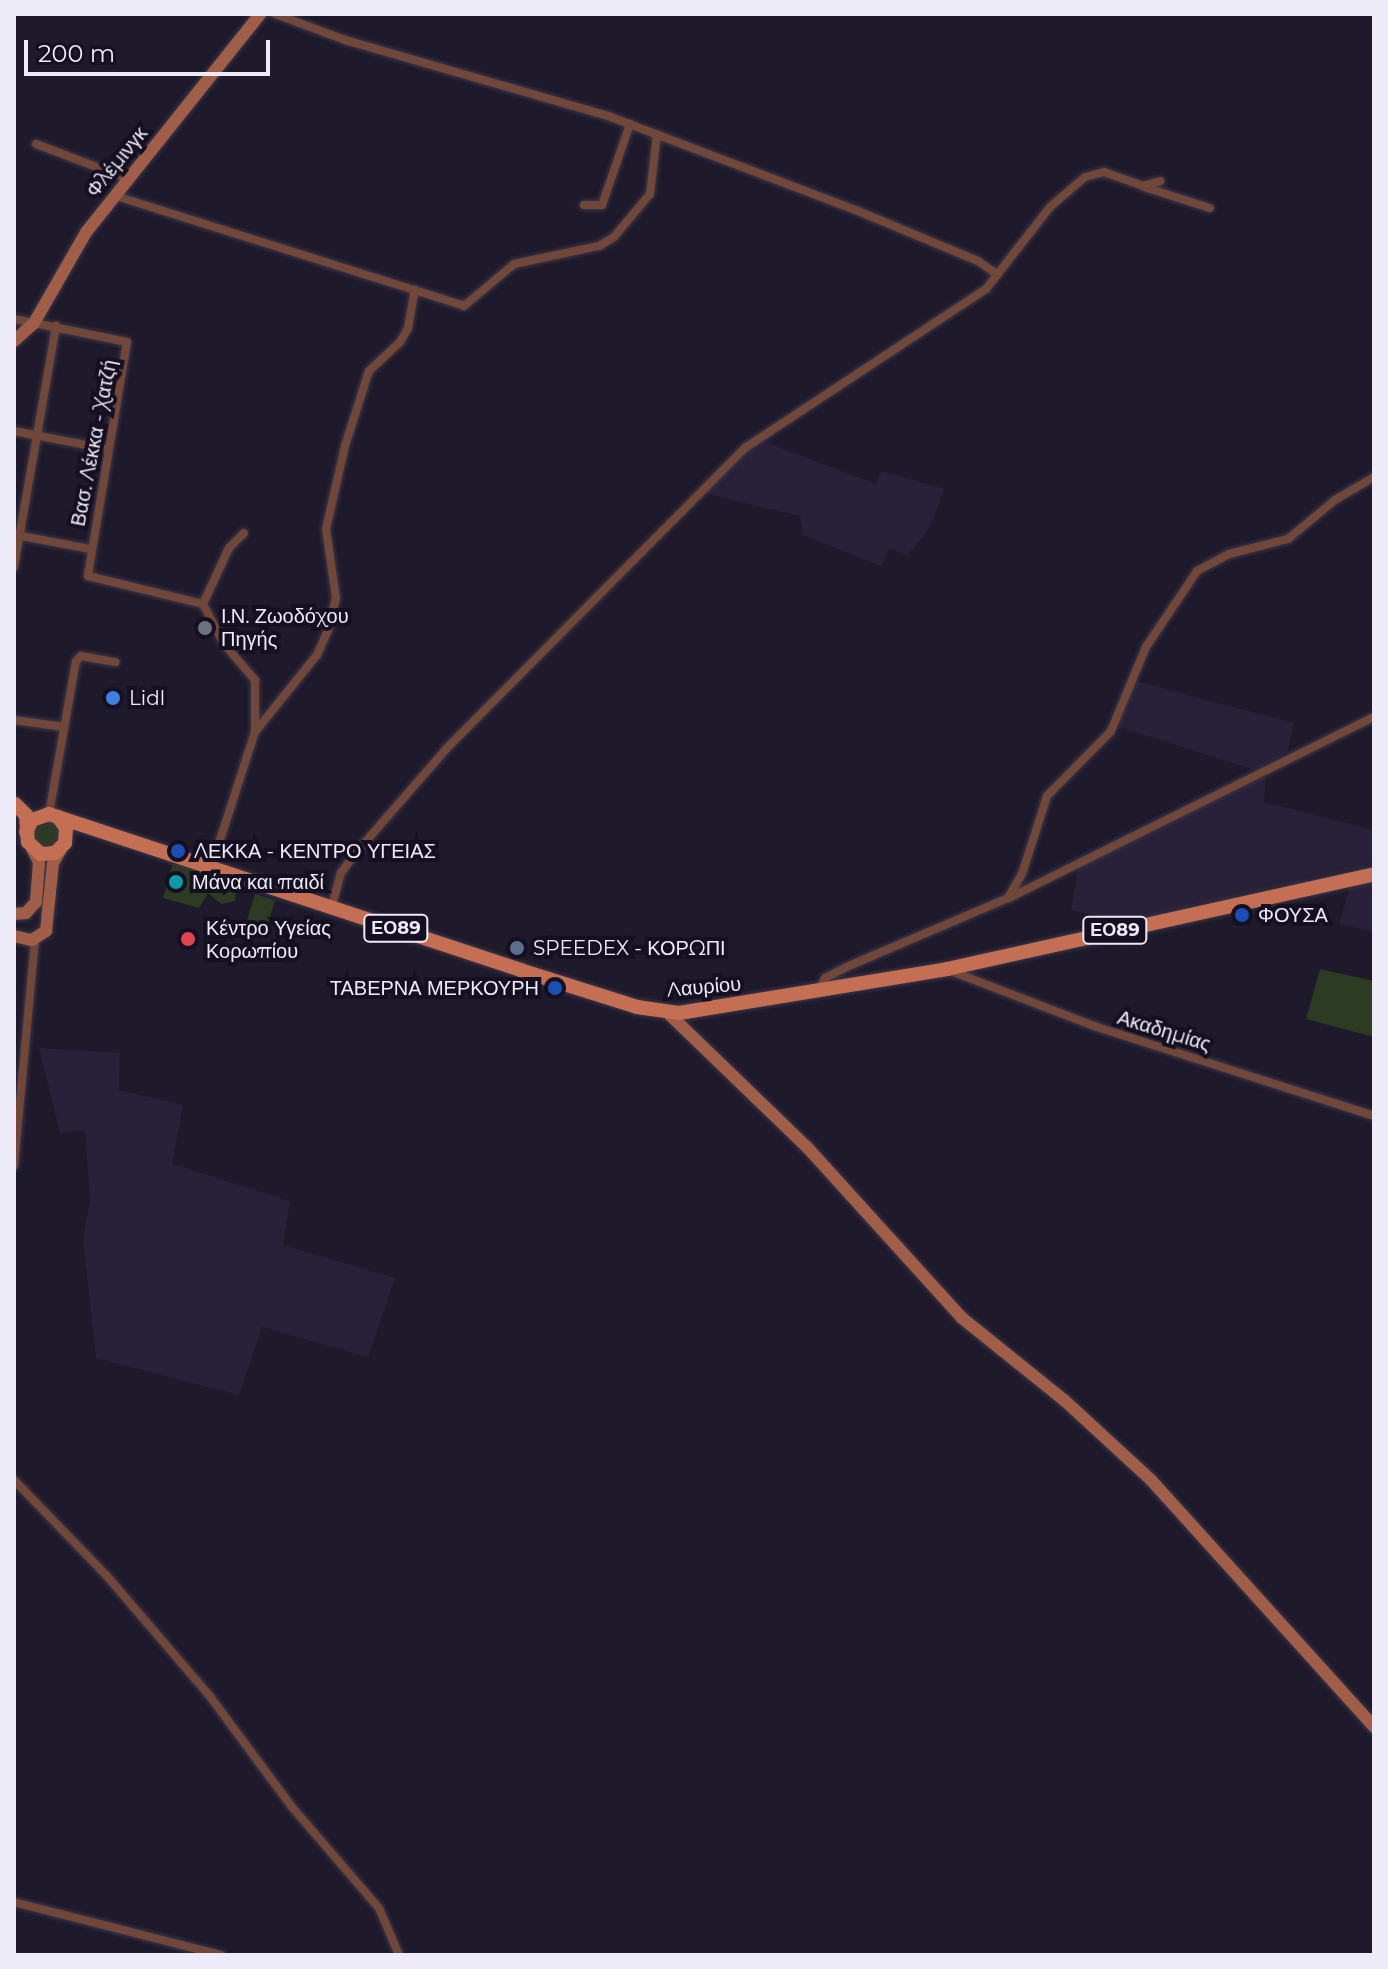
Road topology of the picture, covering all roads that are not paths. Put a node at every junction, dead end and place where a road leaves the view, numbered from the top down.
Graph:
1 (260, 14) edge
2 (275, 14) edge
3 (630, 124) junction
4 (657, 134) junction
5 (36, 144) dead end
6 (128, 179) junction
7 (1160, 181) dead end
8 (1143, 186) junction
9 (116, 196) junction
10 (584, 205) dead end
11 (1210, 208) dead end
12 (998, 275) junction
13 (415, 290) junction
14 (14, 319) edge
15 (34, 323) junction
16 (56, 326) junction
17 (14, 341) edge
18 (14, 431) edge
19 (37, 436) junction
20 (107, 449) junction
21 (1374, 477) edge
22 (244, 533) dead end
23 (17, 535) edge
24 (90, 549) junction
25 (14, 567) edge
26 (203, 604) junction
27 (115, 662) dead end
28 (1374, 717) edge
29 (14, 720) edge
30 (65, 727) junction
31 (255, 732) junction
32 (14, 804) edge
33 (50, 814) junction
34 (26, 832) junction
35 (101, 832) junction
36 (64, 844) junction
37 (32, 848) junction
38 (211, 869) junction
39 (1374, 874) edge
40 (1008, 898) junction
41 (332, 906) junction
42 (14, 914) edge
43 (14, 936) edge
44 (35, 940) junction
45 (947, 969) junction
46 (818, 992) junction
47 (667, 1012) junction
48 (19, 1059) edge
49 (1374, 1116) edge
50 (15, 1139) edge
51 (14, 1155) edge
52 (14, 1166) edge
53 (14, 1480) edge
54 (1374, 1727) edge
55 (14, 1902) edge
56 (221, 1955) edge
57 (399, 1955) edge

1 - 6 street, Φλέμινγκ
2 - 3 street
3 - 4 street
3 - 10 street
4 - 12 street
4 - 13 street
5 - 6 street
6 - 9 street, Φλέμινγκ
7 - 8 street
8 - 11 street
8 - 12 street
9 - 13 street
9 - 15 street, Φλέμινγκ
12 - 41 street
13 - 31 street
14 - 15 street
15 - 16 street
15 - 17 street, Φλέμινγκ
16 - 19 street
16 - 20 street, Βασ. Λέκκα - Χατζή
18 - 19 street
19 - 20 street
19 - 23 street
20 - 24 street, Βασ. Λέκκα - Χατζή
21 - 40 street
22 - 26 street
23 - 24 street
23 - 25 street
24 - 26 street
26 - 31 street
27 - 30 street
28 - 40 street
29 - 30 street
30 - 33 street
31 - 38 street
32 - 33 main road, ΕΟ89
32 - 34 main road, ΕΟ89
33 - 34 main road
33 - 35 main road, Λαυρίου / ΕΟ89
33 - 36 main road
34 - 37 main road, ΕΟ89
35 - 36 main road
35 - 38 main road, Λαυρίου / ΕΟ89
36 - 37 main road
36 - 44 street
37 - 42 street
38 - 41 main road, Λαυρίου / ΕΟ89
39 - 45 main road, Λαυρίου / ΕΟ89
40 - 46 street
41 - 47 main road, Λαυρίου / ΕΟ89
43 - 44 street
44 - 48 street
45 - 46 main road, Λαυρίου / ΕΟ89
45 - 49 street, Ακαδημίας
46 - 47 main road, Λαυρίου / ΕΟ89
47 - 54 street
48 - 50 street
50 - 51 street
51 - 52 street
53 - 57 street
55 - 56 street

